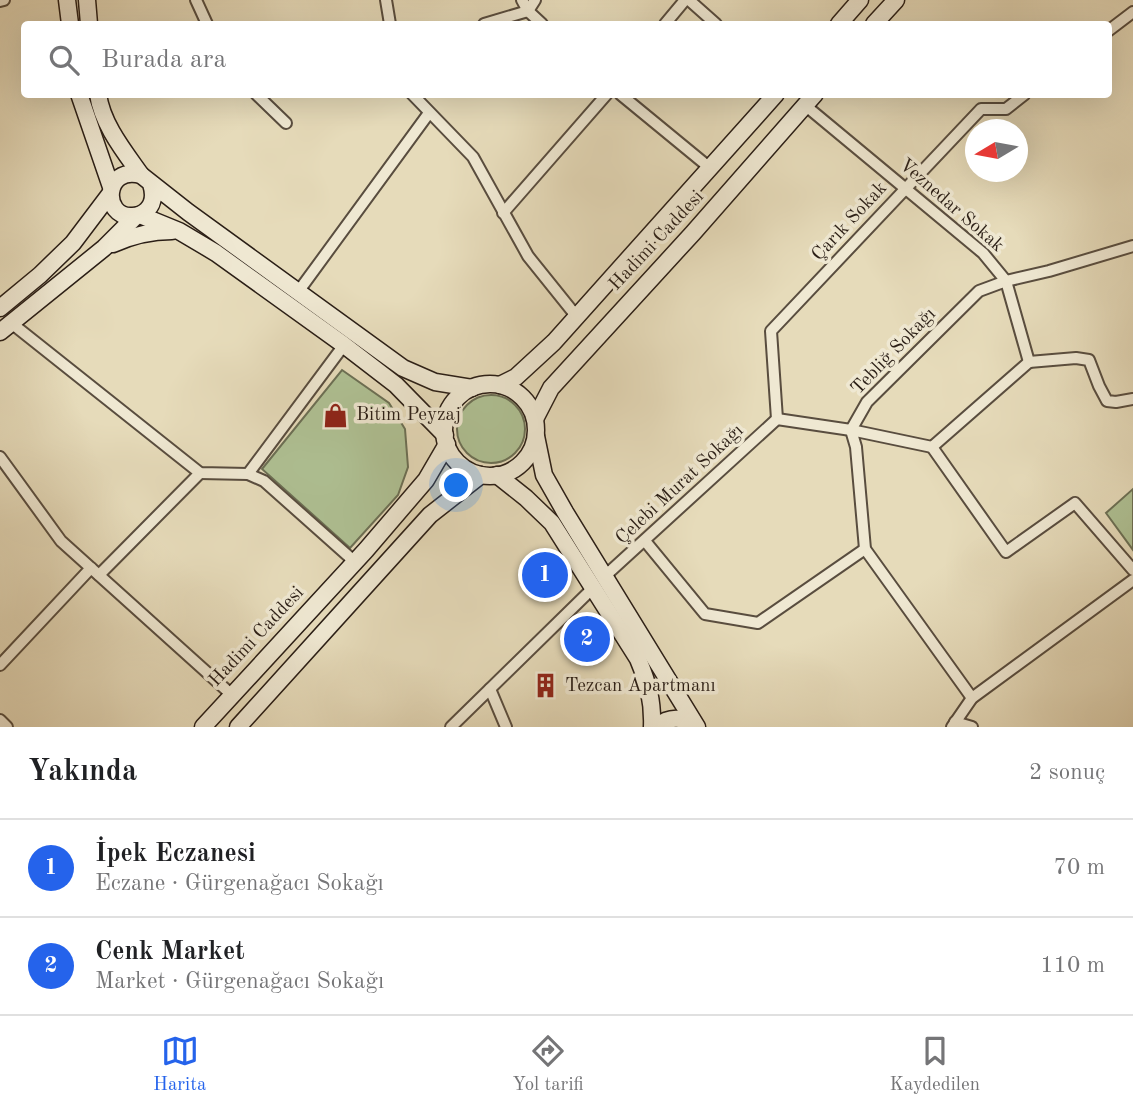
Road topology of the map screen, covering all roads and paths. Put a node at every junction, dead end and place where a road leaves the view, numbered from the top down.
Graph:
1 (68, 0) edge
2 (87, 0) edge
3 (196, 0) edge
4 (386, 0) edge
5 (522, 0) edge
6 (535, 0) edge
7 (687, 0) edge
8 (860, 0) edge
9 (896, 0) edge
10 (528, 11) junction
11 (1133, 12) edge
12 (71, 21) edge
13 (89, 21) edge
14 (205, 21) edge
15 (390, 21) edge
16 (494, 21) edge
17 (539, 21) edge
18 (668, 21) edge
19 (712, 21) edge
20 (842, 21) edge
21 (877, 21) edge
22 (1112, 28) edge
23 (80, 98) edge
24 (98, 98) edge
25 (260, 98) edge
26 (416, 98) edge
27 (604, 98) edge
28 (625, 98) edge
29 (772, 98) edge
30 (1020, 98) edge
31 (810, 100) edge
32 (429, 113) junction
33 (286, 123) dead end
34 (710, 168) junction
35 (146, 180) junction
36 (905, 188) junction
37 (111, 191) junction
38 (503, 214) junction
39 (138, 215) junction
40 (179, 231) junction
41 (1133, 246) edge
42 (104, 248) junction
43 (1006, 281) junction
44 (298, 292) junction
45 (0, 308) edge
46 (577, 317) junction
47 (5, 327) edge
48 (344, 345) junction
49 (1029, 362) junction
50 (500, 385) junction
51 (472, 388) junction
52 (1133, 399) edge
53 (777, 419) junction
54 (535, 428) junction
55 (851, 430) junction
56 (446, 440) junction
57 (932, 447) junction
58 (0, 457) edge
59 (200, 473) junction
60 (248, 474) junction
61 (489, 475) junction
62 (645, 541) junction
63 (864, 549) junction
64 (355, 562) junction
65 (1133, 570) edge
66 (95, 571) junction
67 (605, 576) junction
68 (1133, 580) edge
69 (593, 588) junction
70 (0, 665) edge
71 (490, 689) junction
72 (232, 695) junction
73 (972, 698) junction
74 (0, 720) edge
75 (954, 725) edge
76 (7, 727) edge
77 (203, 727) edge
78 (238, 727) edge
79 (451, 727) edge
80 (506, 727) edge
81 (654, 727) edge
82 (696, 727) edge
83 (972, 727) edge

1 - 12 main road
2 - 13 main road
3 - 14 street
4 - 15 street
5 - 10 street
6 - 10 street
7 - 18 street
7 - 19 street
8 - 20 main road
9 - 21 main road
10 - 16 street
10 - 17 street
11 - 22 street
23 - 37 main road
24 - 35 main road
25 - 33 street
26 - 32 street
27 - 38 street
28 - 34 street
29 - 34 main road, Hadimi Caddesi
30 - 36 street, Çarık Sokak
31 - 36 street, Veznedar Sokak
31 - 54 main road, Hadimi Caddesi
32 - 38 street
32 - 44 street
34 - 46 main road, Hadimi Caddesi
35 - 37 main road
35 - 39 main road
35 - 44 main road
36 - 43 street, Veznedar Sokak
36 - 53 street, Çarık Sokak
37 - 39 main road
37 - 45 main road
38 - 46 street
39 - 40 main road
39 - 42 main road
40 - 42 main road
40 - 48 main road
41 - 43 street, Tebliğ Sokağı
42 - 47 main road
43 - 49 street, Veznedar Sokak
43 - 55 street, Tebliğ Sokağı
44 - 51 main road
46 - 50 main road, Hadimi Caddesi
47 - 59 street
48 - 56 main road
48 - 60 street
49 - 52 street
49 - 57 street
50 - 51 main road
50 - 54 main road
51 - 56 main road
53 - 55 street
53 - 62 street, Çelebi Murat Sokağı
54 - 61 main road
54 - 67 main road
55 - 57 street
55 - 63 street
56 - 61 main road
56 - 64 main road, Hadimi Caddesi
57 - 65 street
58 - 66 street
59 - 60 street
59 - 66 street
60 - 64 street
61 - 69 main road
61 - 78 main road
62 - 63 street
62 - 67 street, Çelebi Murat Sokağı
63 - 73 street
64 - 72 main road, Hadimi Caddesi
66 - 70 street
66 - 72 street
67 - 82 main road
68 - 73 street
69 - 71 street
69 - 81 main road
71 - 79 street
71 - 80 street
72 - 77 main road, Hadimi Caddesi
73 - 75 street
74 - 76 street
75 - 83 street
81 - 82 main road

